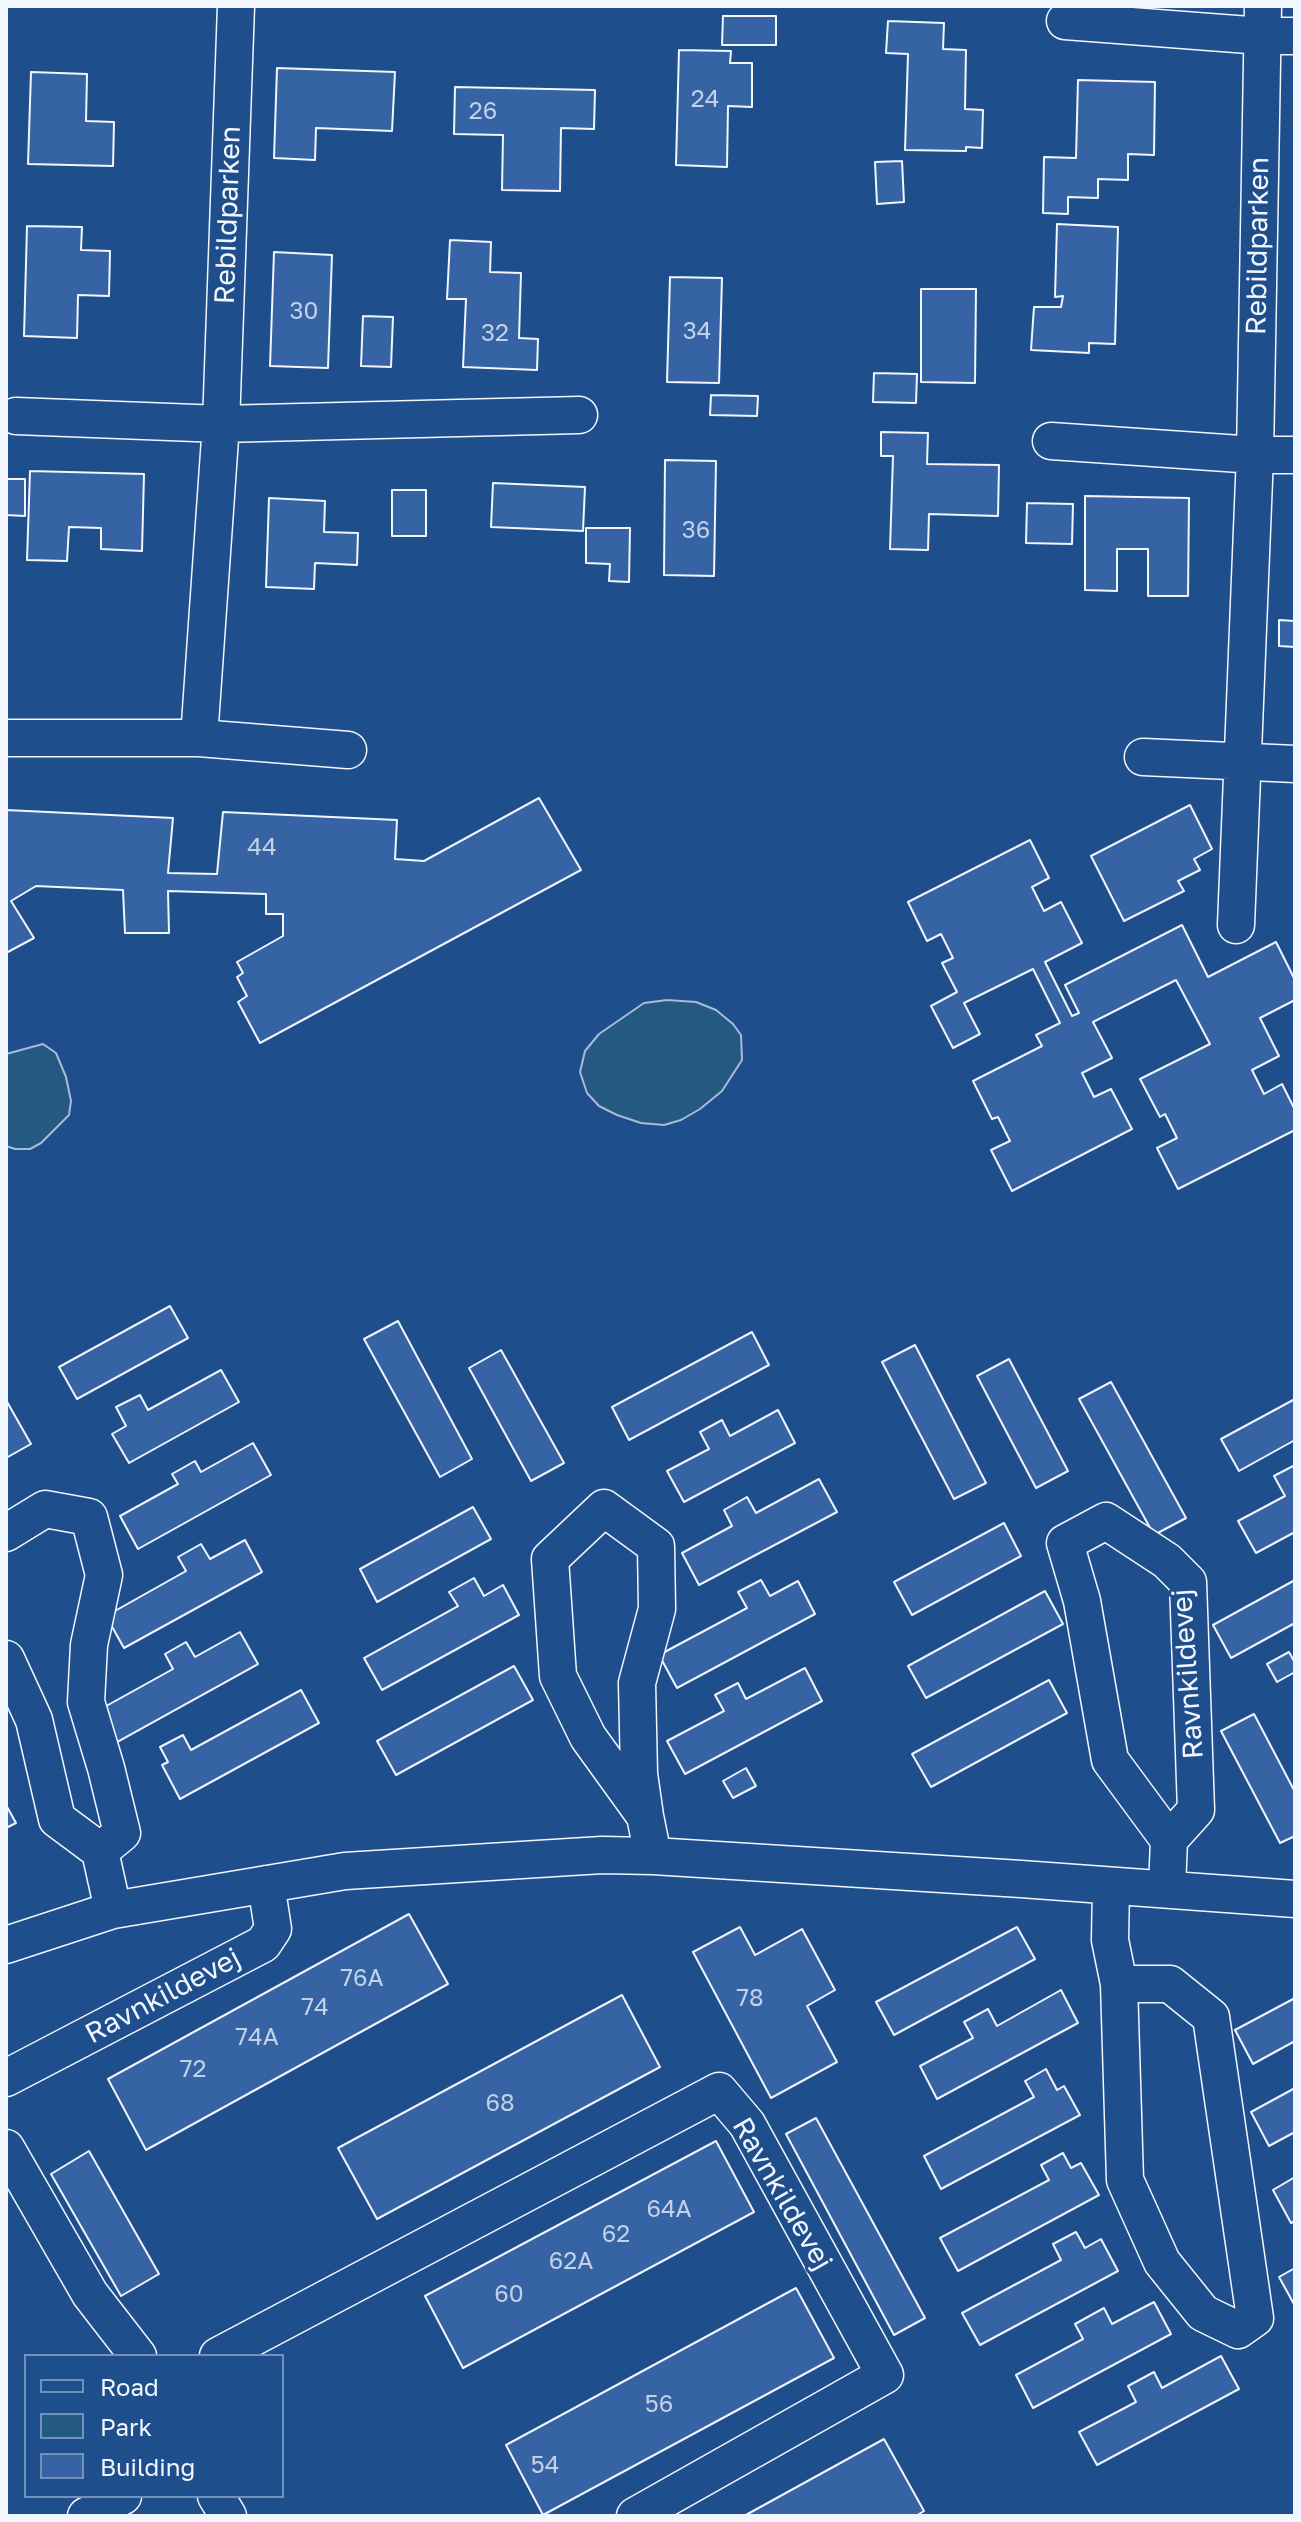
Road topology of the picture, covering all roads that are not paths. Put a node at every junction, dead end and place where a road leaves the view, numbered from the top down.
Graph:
1 (236, 6) edge
2 (1065, 21) dead end
3 (1273, 26) edge
4 (579, 415) dead end
5 (16, 416) dead end
6 (221, 424) junction
7 (1051, 441) dead end
8 (1255, 455) junction
9 (1295, 455) edge
10 (6, 738) edge
11 (199, 738) junction
12 (348, 750) dead end
13 (1143, 757) dead end
14 (1242, 762) junction
15 (1295, 764) edge
16 (1236, 925) dead end
17 (6, 1533) edge
18 (6, 1659) edge
19 (645, 1816) junction
20 (1169, 1840) junction
21 (100, 1851) junction
22 (653, 1856) junction
23 (266, 1884) junction
24 (1111, 1887) junction
25 (1167, 1889) junction
26 (1295, 1899) edge
27 (113, 1910) junction
28 (6, 1945) edge
29 (1119, 1984) junction
30 (6, 2078) edge
31 (9, 2159) edge
32 (136, 2354) edge
33 (222, 2354) edge
34 (119, 2498) edge
35 (217, 2498) edge
36 (86, 2516) edge
37 (228, 2516) edge
38 (635, 2516) edge

1 - 6 street, Rebildparken
2 - 3 street, Rebildparken
3 - 8 street, Rebildparken
4 - 6 street
5 - 6 street
6 - 11 street, Rebildparken
7 - 8 street
8 - 9 street
8 - 14 street, Rebildparken
10 - 11 street
11 - 12 street
13 - 14 street
14 - 15 street
14 - 16 street, Rebildparken
17 - 21 street
18 - 21 street
19 - 19 street
19 - 22 street
20 - 20 street, Ravnkildevej
20 - 25 street
21 - 27 street
22 - 23 street
22 - 24 street
23 - 27 street
23 - 30 street, Ravnkildevej
24 - 25 street
24 - 29 street
25 - 26 street
27 - 28 street
29 - 29 street
31 - 32 street
33 - 38 street, Ravnkildevej
34 - 36 street
35 - 37 street

